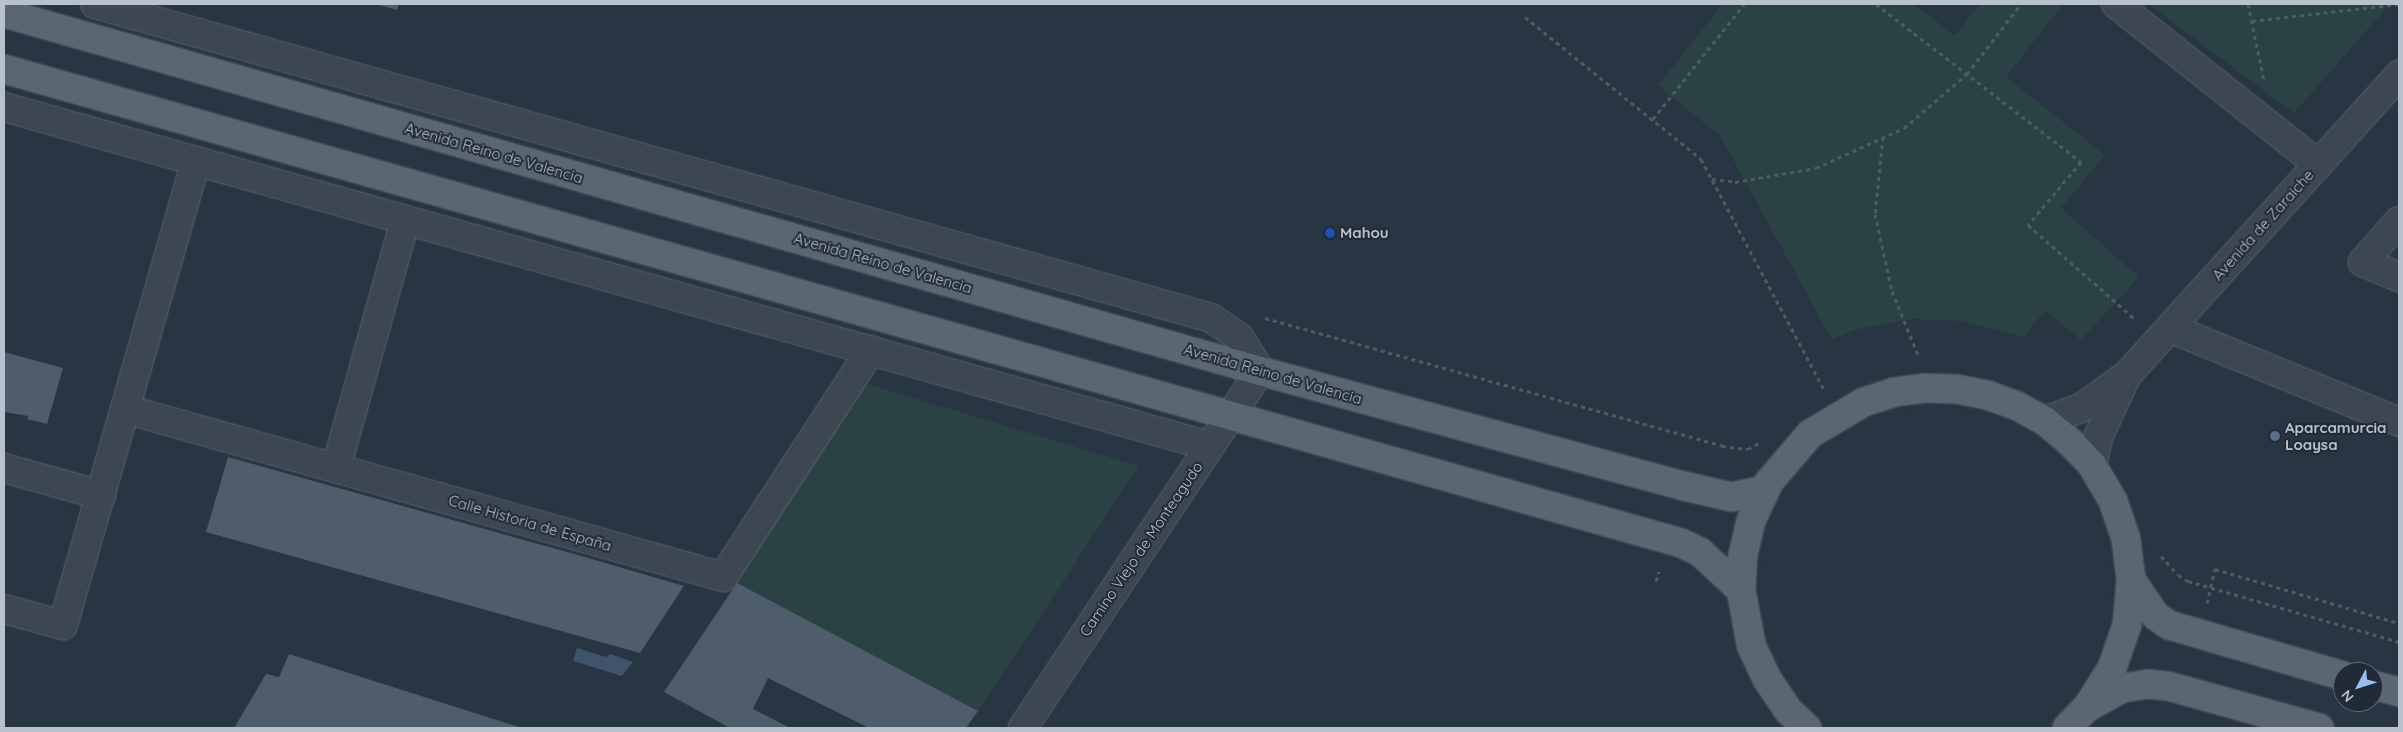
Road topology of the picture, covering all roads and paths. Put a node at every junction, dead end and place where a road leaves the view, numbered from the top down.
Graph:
1 (95, 4) edge
2 (1744, 4) edge
3 (1876, 4) edge
4 (2021, 4) edge
5 (2116, 4) edge
6 (2248, 4) edge
7 (2399, 4) edge
8 (4, 13) edge
9 (1525, 17) dead end
10 (2252, 21) junction
11 (4, 69) edge
12 (1967, 74) junction
13 (2399, 76) edge
14 (4, 107) edge
15 (1653, 119) junction
16 (2275, 130) junction
17 (1882, 138) junction
18 (196, 162) junction
19 (2318, 164) junction
20 (1712, 179) junction
21 (405, 221) junction
22 (2399, 221) edge
23 (2399, 277) edge
24 (2164, 334) junction
25 (871, 350) junction
26 (1260, 371) junction
27 (2127, 375) junction
28 (1948, 389) junction
29 (125, 409) junction
30 (1230, 416) junction
31 (1836, 416) junction
32 (2045, 421) junction
33 (2399, 422) edge
34 (1209, 446) junction
35 (2092, 465) junction
36 (4, 468) edge
37 (336, 468) junction
38 (1765, 490) junction
39 (101, 495) junction
40 (2215, 569) dead end
41 (2131, 580) junction
42 (1741, 590) junction
43 (4, 609) edge
44 (2399, 623) edge
45 (2333, 673) edge
46 (2383, 688) edge
47 (2399, 692) edge
48 (2088, 706) junction
49 (1023, 728) edge
50 (1807, 728) edge
51 (2067, 728) edge
52 (2319, 728) edge

1 - 26 street
2 - 15 path
3 - 12 path
4 - 12 path
5 - 16 street
6 - 10 path
7 - 10 path
8 - 26 main road, Avenida Reino de Valencia
9 - 15 path
10 - 16 path
11 - 30 main road
12 - 17 path
12 - 24 path
13 - 19 street, Avenida de Zaraiche
14 - 18 street
15 - 20 path
16 - 19 street
17 - 20 path
17 - 28 path
18 - 21 street
18 - 29 street
19 - 24 street, Avenida de Zaraiche
20 - 31 path
21 - 25 street
21 - 37 street
22 - 23 street
24 - 27 street, Avenida de Zaraiche
24 - 33 street
25 - 34 street
25 - 37 street, Calle Historia de España
26 - 30 street, Camino Viejo de Monteagudo
26 - 38 main road, Avenida Reino de Valencia
27 - 32 street, Avenida de Zaraiche
27 - 35 street, Avenida de Zaraiche
28 - 31 main road
28 - 32 main road
29 - 37 street, Calle Historia de España
29 - 39 street
30 - 34 street, Camino Viejo de Monteagudo
30 - 42 main road
31 - 38 main road
32 - 35 main road
34 - 49 street, Camino Viejo de Monteagudo
35 - 41 main road
36 - 39 street
38 - 42 main road
39 - 43 street
40 - 44 path
41 - 45 main road
41 - 48 main road
42 - 50 main road
46 - 47 main road
48 - 51 main road
48 - 52 main road

